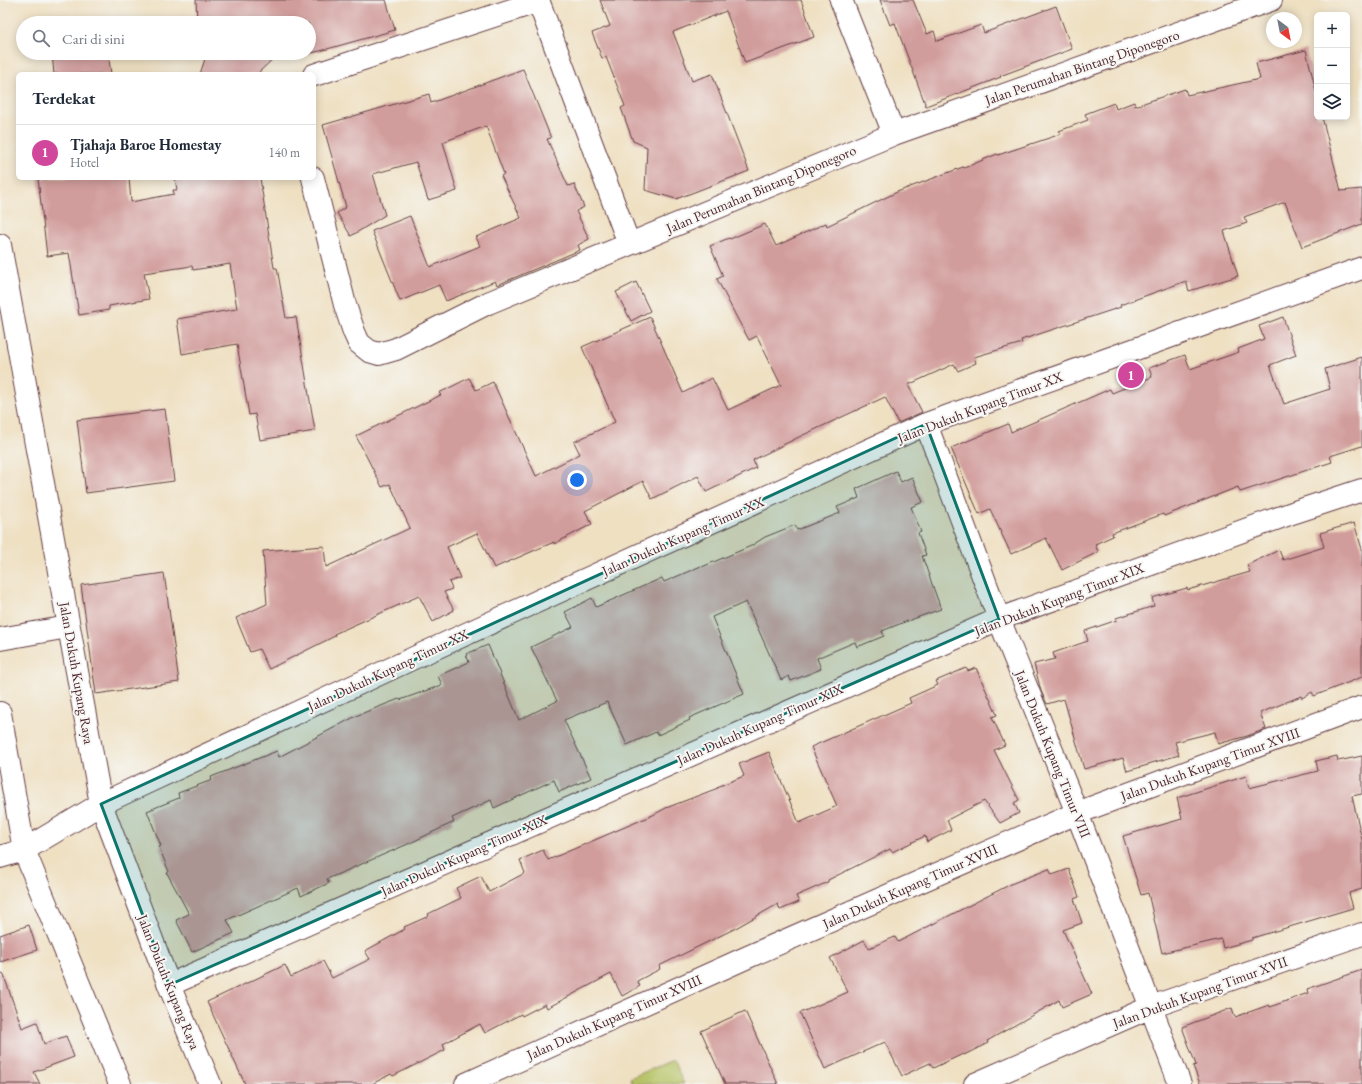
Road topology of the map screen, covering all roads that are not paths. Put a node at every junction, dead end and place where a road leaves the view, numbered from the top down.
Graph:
1 (841, 0) edge
2 (1271, 0) edge
3 (539, 1) edge
4 (316, 74) edge
5 (894, 134) junction
6 (314, 180) edge
7 (629, 244) junction
8 (0, 245) edge
9 (1362, 268) edge
10 (926, 424) junction
11 (1362, 490) edge
12 (999, 619) junction
13 (68, 627) junction
14 (0, 639) edge
15 (1362, 707) edge
16 (0, 713) edge
17 (101, 804) junction
18 (1078, 813) junction
19 (24, 850) junction
20 (0, 857) edge
21 (1362, 934) edge
22 (169, 985) junction
23 (1151, 1007) junction
24 (120, 1084) edge
25 (210, 1084) edge
26 (466, 1084) edge
27 (975, 1084) edge
28 (1180, 1084) edge

1 - 5 street
2 - 5 street, Jalan Perumahan Bintang Diponegoro
3 - 4 street
3 - 7 street
5 - 7 street, Jalan Perumahan Bintang Diponegoro
6 - 7 street, Jalan Perumahan Bintang Diponegoro
8 - 13 street, Jalan Dukuh Kupang Raya
9 - 10 street, Jalan Dukuh Kupang Timur XX
10 - 12 street, Jalan Dukuh Kupang Timur VIII
10 - 17 street, Jalan Dukuh Kupang Timur XX
11 - 12 street, Jalan Dukuh Kupang Timur XIX
12 - 18 street, Jalan Dukuh Kupang Timur VIII
12 - 22 street, Jalan Dukuh Kupang Timur XIX
13 - 14 street
13 - 17 street, Jalan Dukuh Kupang Raya
15 - 18 street, Jalan Dukuh Kupang Timur XVIII
16 - 19 street
17 - 19 street, Jalan Dukuh Kupang Timur XX
17 - 22 street, Jalan Dukuh Kupang Raya
18 - 23 street, Jalan Dukuh Kupang Timur VIII
18 - 26 street, Jalan Dukuh Kupang Timur XVIII
19 - 20 street, Jalan Dukuh Kupang Timur XX
19 - 24 street
21 - 23 street, Jalan Dukuh Kupang Timur XVII
22 - 25 street, Jalan Dukuh Kupang Raya
23 - 27 street, Jalan Dukuh Kupang Timur XVII
23 - 28 street, Jalan Dukuh Kupang Timur VIII

